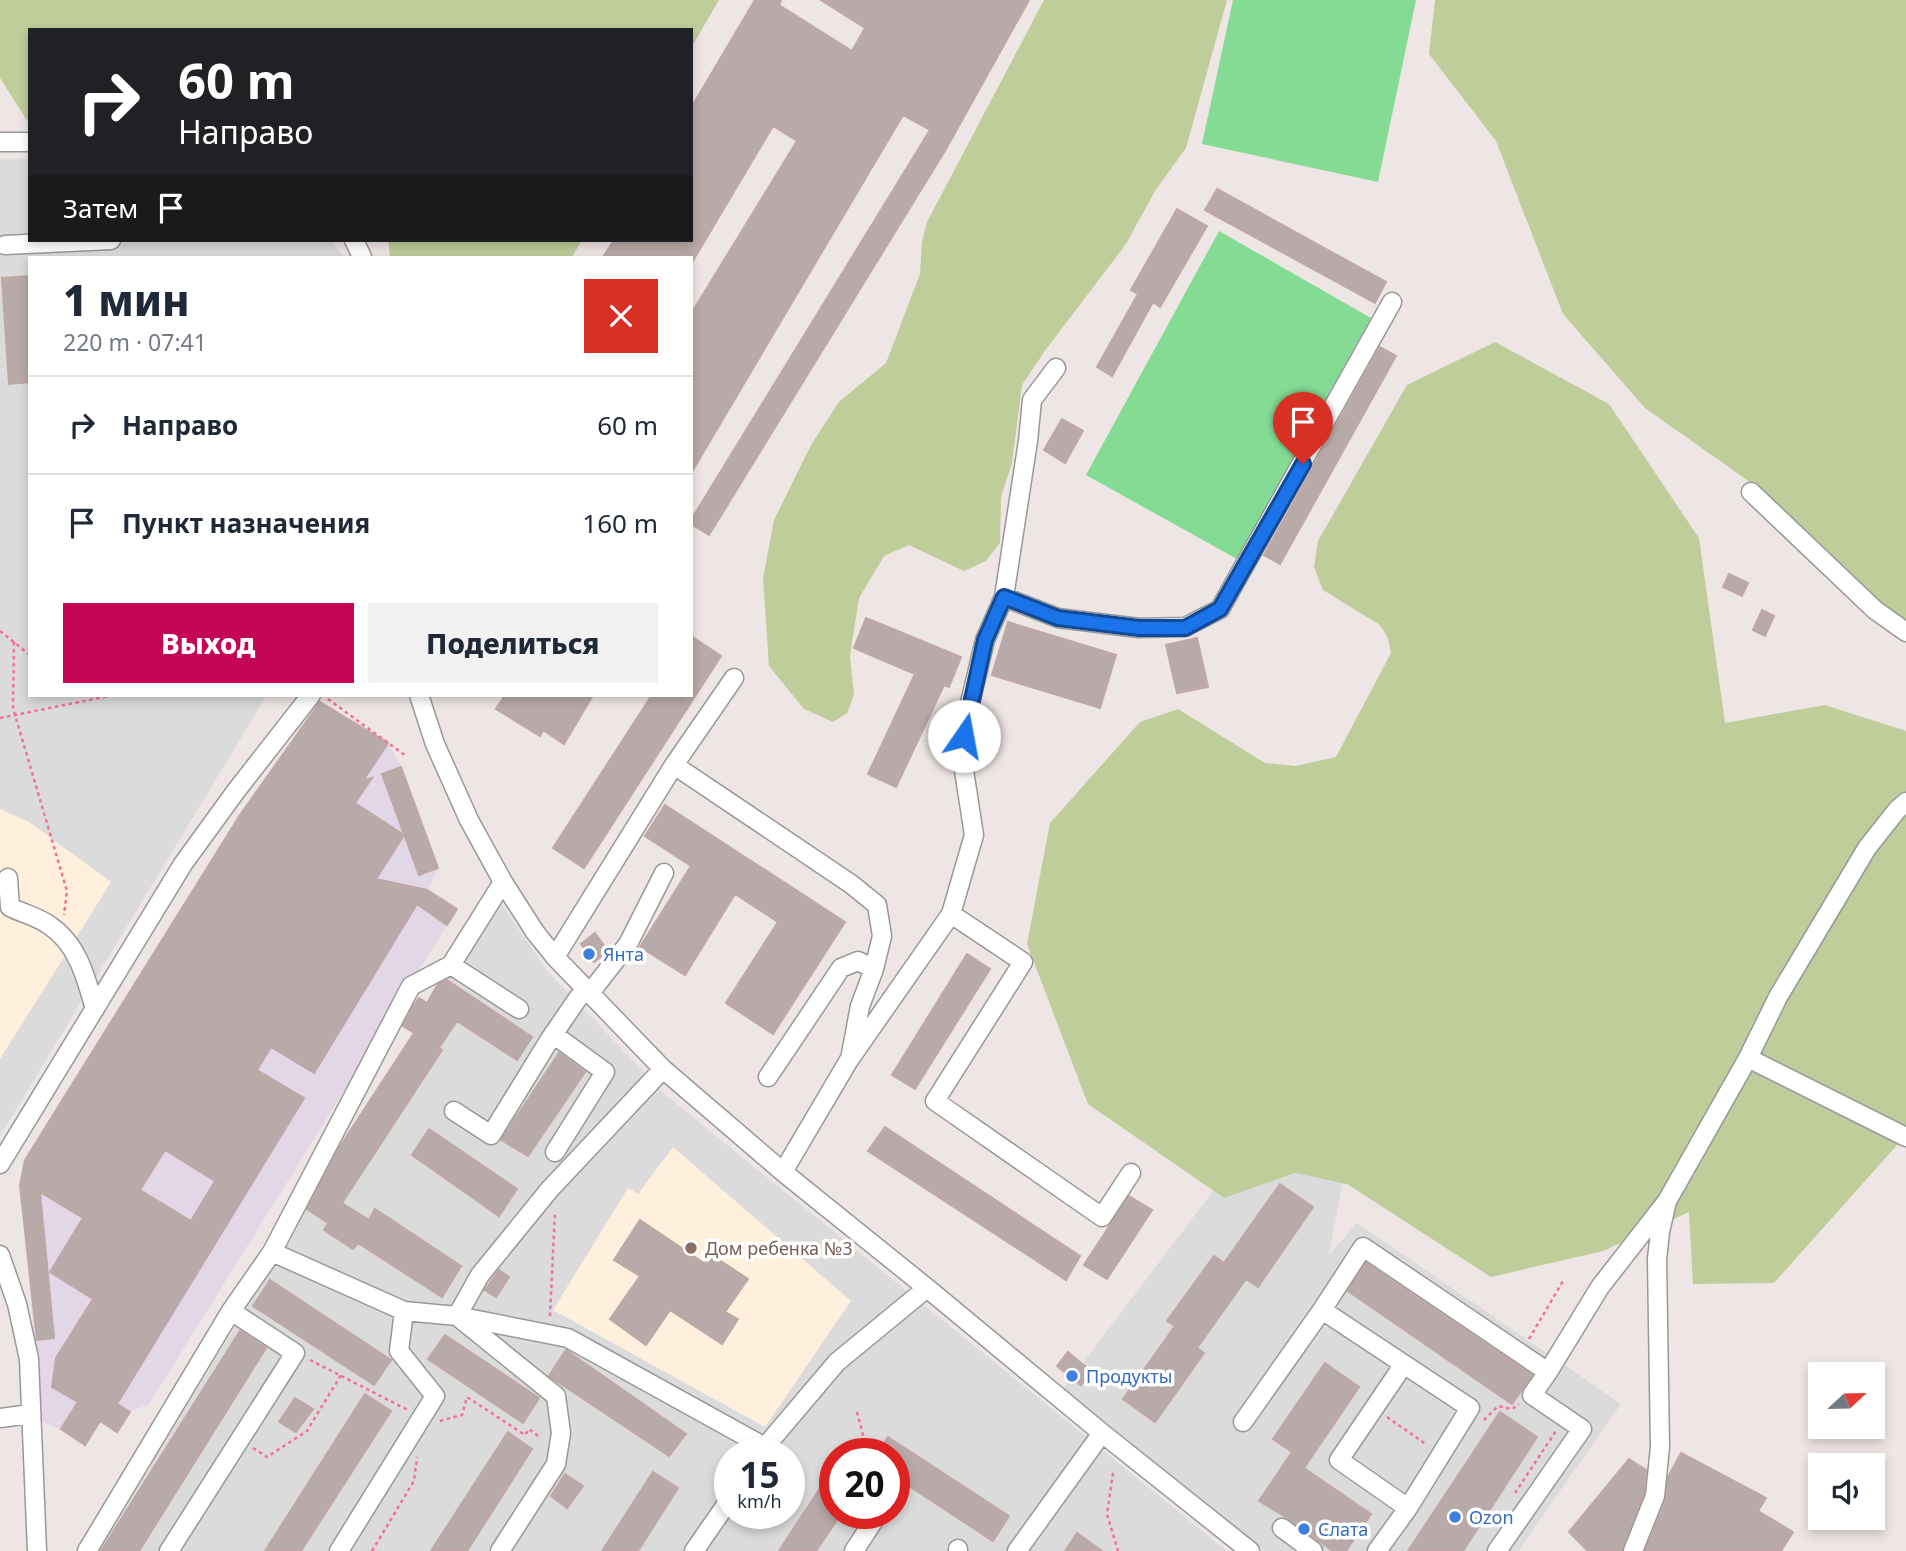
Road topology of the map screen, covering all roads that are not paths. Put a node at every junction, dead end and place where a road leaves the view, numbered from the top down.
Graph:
1 (0, 142) edge
2 (28, 142) edge
3 (69, 242) edge
4 (5, 245) dead end
5 (1392, 302) dead end
6 (1056, 368) dead end
7 (1751, 492) dead end
8 (1004, 597) junction
9 (1906, 632) edge
10 (734, 678) dead end
11 (309, 697) edge
12 (420, 697) edge
13 (674, 765) junction
14 (1906, 803) edge
15 (664, 873) dead end
16 (8, 878) dead end
17 (503, 882) junction
18 (951, 914) junction
19 (555, 957) junction
20 (451, 965) junction
21 (874, 969) junction
22 (588, 991) junction
23 (94, 1009) junction
24 (519, 1010) dead end
25 (553, 1034) junction
26 (1748, 1058) junction
27 (849, 1060) junction
28 (663, 1069) junction
29 (768, 1077) dead end
30 (454, 1111) dead end
31 (1906, 1137) edge
32 (555, 1152) dead end
33 (0, 1164) edge
34 (783, 1172) junction
35 (1131, 1172) dead end
36 (1667, 1201) junction
37 (272, 1252) junction
38 (0, 1255) edge
39 (927, 1288) junction
40 (1322, 1310) junction
41 (231, 1311) junction
42 (404, 1311) junction
43 (457, 1316) junction
44 (1404, 1364) junction
45 (1548, 1373) junction
46 (30, 1415) junction
47 (0, 1418) edge
48 (1243, 1422) dead end
49 (1102, 1433) junction
50 (741, 1438) edge
51 (774, 1438) edge
52 (1408, 1508) junction
53 (714, 1522) edge
54 (1282, 1528) dead end
55 (868, 1529) edge
56 (37, 1551) edge
57 (87, 1551) edge
58 (169, 1551) edge
59 (339, 1551) edge
60 (500, 1551) edge
61 (694, 1551) edge
62 (854, 1551) edge
63 (1017, 1551) edge
64 (1250, 1551) edge
65 (1314, 1551) edge
66 (1377, 1551) edge
67 (1497, 1551) edge
68 (1633, 1551) edge

1 - 2 street
3 - 4 street
5 - 8 street
6 - 8 street
7 - 9 street
8 - 18 street
10 - 13 street
11 - 23 street
12 - 17 street
13 - 19 street
13 - 21 street
14 - 26 street
15 - 22 street
16 - 23 street
17 - 19 street
17 - 20 street
18 - 27 street
18 - 35 street
19 - 22 street
20 - 24 street
20 - 37 street
21 - 27 street
21 - 29 street
22 - 25 street
22 - 28 street
23 - 33 street
25 - 30 street
25 - 32 street
26 - 31 street
26 - 36 street
27 - 34 street
28 - 34 street
28 - 43 street
34 - 39 street
36 - 45 street
36 - 68 street
37 - 41 street
37 - 42 street
38 - 46 street
39 - 49 street
39 - 51 street
40 - 44 street
40 - 45 street
40 - 48 street
41 - 57 street
41 - 58 street
42 - 43 street
42 - 59 street
43 - 50 street
43 - 60 street
44 - 52 street
44 - 52 street
45 - 67 street
46 - 47 street
46 - 56 street
49 - 63 street
49 - 64 street
52 - 66 street
53 - 61 street
54 - 65 street
55 - 62 street

